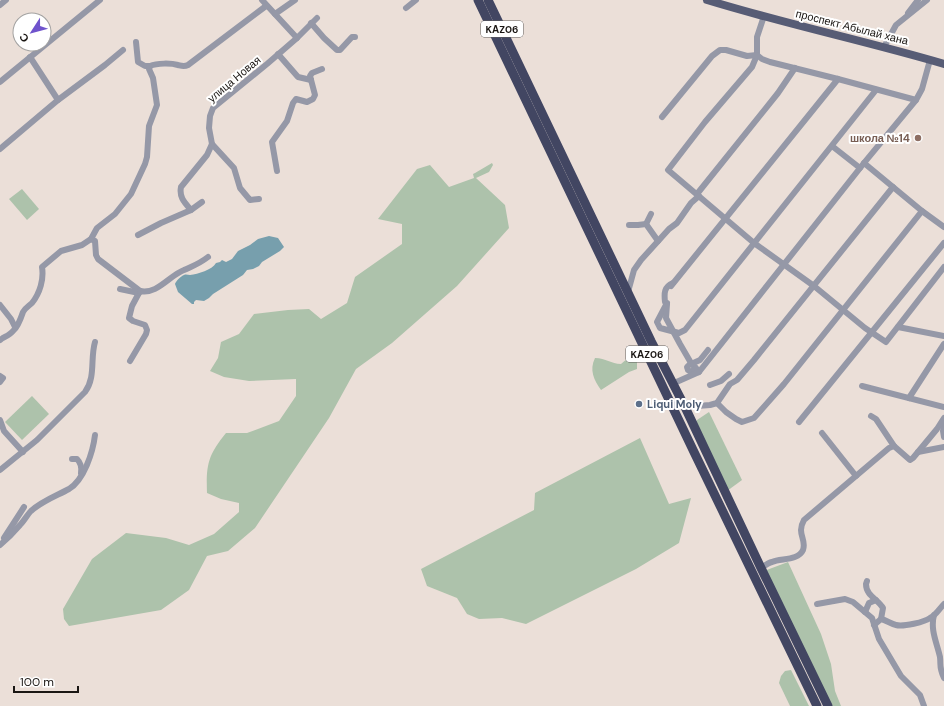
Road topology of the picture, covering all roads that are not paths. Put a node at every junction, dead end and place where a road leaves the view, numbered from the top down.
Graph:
1 (6, 0) edge
2 (100, 0) edge
3 (262, 0) edge
4 (294, 0) edge
5 (416, 0) edge
6 (478, 0) edge
7 (488, 0) edge
8 (707, 0) edge
9 (918, 0) edge
10 (927, 0) edge
11 (0, 5) edge
12 (266, 6) junction
13 (406, 8) dead end
14 (275, 14) junction
15 (906, 15) junction
16 (764, 16) junction
17 (317, 18) dead end
18 (311, 23) junction
19 (297, 38) junction
20 (355, 38) dead end
21 (136, 42) dead end
22 (884, 47) junction
23 (123, 50) dead end
24 (278, 54) junction
25 (757, 55) junction
26 (30, 58) junction
27 (930, 60) junction
28 (944, 64) edge
29 (150, 66) junction
30 (795, 68) junction
31 (322, 70) dead end
32 (838, 79) junction
33 (311, 80) junction
34 (0, 82) edge
35 (876, 90) junction
36 (58, 100) junction
37 (916, 100) junction
38 (662, 116) dead end
39 (212, 144) junction
40 (832, 146) junction
41 (0, 149) edge
42 (862, 166) junction
43 (277, 171) dead end
44 (893, 187) junction
45 (698, 195) junction
46 (259, 200) dead end
47 (202, 202) dead end
48 (191, 210) junction
49 (922, 211) junction
50 (651, 214) dead end
51 (725, 218) junction
52 (646, 224) junction
53 (629, 225) dead end
54 (944, 227) edge
55 (138, 235) dead end
56 (93, 240) junction
57 (658, 241) junction
58 (754, 243) junction
59 (944, 243) edge
60 (208, 257) dead end
61 (784, 264) junction
62 (944, 267) edge
63 (814, 286) junction
64 (120, 289) dead end
65 (140, 292) junction
66 (628, 293) junction
67 (667, 303) junction
68 (0, 305) edge
69 (843, 310) junction
70 (898, 326) junction
71 (15, 327) junction
72 (674, 332) junction
73 (872, 333) junction
74 (944, 336) edge
75 (0, 340) edge
76 (95, 342) dead end
77 (944, 344) edge
78 (708, 350) dead end
79 (130, 361) dead end
80 (696, 368) junction
81 (729, 374) dead end
82 (0, 376) edge
83 (737, 380) junction
84 (721, 381) junction
85 (0, 382) edge
86 (672, 384) junction
87 (710, 385) dead end
88 (862, 386) dead end
89 (909, 398) junction
90 (717, 402) junction
91 (685, 407) junction
92 (942, 407) edge
93 (871, 416) dead end
94 (944, 418) edge
95 (0, 420) edge
96 (799, 422) dead end
97 (944, 425) edge
98 (2, 432) edge
99 (822, 433) dead end
100 (95, 434) dead end
101 (944, 437) edge
102 (894, 446) junction
103 (944, 447) edge
104 (23, 452) junction
105 (918, 452) junction
106 (72, 459) dead end
107 (0, 470) edge
108 (856, 476) junction
109 (79, 480) junction
110 (24, 507) dead end
111 (1, 544) edge
112 (761, 568) junction
113 (867, 581) dead end
114 (876, 600) junction
115 (817, 604) dead end
116 (944, 604) edge
117 (865, 612) junction
118 (934, 615) junction
119 (881, 619) junction
120 (874, 625) junction
121 (944, 678) edge
122 (817, 706) edge
123 (828, 706) edge
124 (924, 706) edge

1 - 11 street
2 - 26 street
3 - 12 street
4 - 14 street
5 - 13 street
6 - 122 highway, KАZ06
7 - 66 highway, KАZ06
8 - 16 main road, проспект Абылай хана
9 - 15 street
10 - 15 street
12 - 14 street
12 - 29 street
14 - 19 street
15 - 22 street
16 - 22 main road, проспект Абылай хана
16 - 25 street
17 - 18 street, улица Новая
18 - 19 street, улица Новая
18 - 20 street
19 - 24 street, улица Новая
21 - 29 street
22 - 27 main road, проспект Абылай хана
23 - 36 street
24 - 33 street
24 - 39 street, улица Новая
25 - 30 street
25 - 38 street
25 - 45 street
26 - 34 street
26 - 36 street
27 - 28 main road, проспект Абылай хана
27 - 37 street
29 - 56 street
30 - 32 street
30 - 45 street
31 - 33 street
32 - 35 street
32 - 51 street
33 - 43 street
35 - 37 street
35 - 40 street
36 - 41 street
37 - 42 street
39 - 46 street
39 - 48 street
40 - 42 street
40 - 58 street
42 - 44 street
42 - 61 street
44 - 49 street
44 - 63 street
45 - 51 street
45 - 57 street
47 - 48 street
48 - 55 street
49 - 54 street
49 - 69 street
50 - 52 street
51 - 58 street
51 - 67 street
52 - 53 street
52 - 57 street
56 - 65 street
56 - 71 street
57 - 66 street
58 - 61 street
58 - 72 street
59 - 73 street
60 - 65 street
61 - 63 street
61 - 80 street
62 - 70 street
63 - 69 street
63 - 83 street
64 - 65 street
65 - 79 street
66 - 86 highway, KАZ06
67 - 72 street
67 - 72 street
68 - 71 street
69 - 73 street
69 - 90 street
70 - 73 street
70 - 74 street
71 - 75 street
72 - 80 street
73 - 96 street
76 - 104 street
77 - 89 street
78 - 80 street
80 - 86 street
81 - 84 street
82 - 85 street
83 - 84 street
83 - 90 street
84 - 87 street
86 - 91 highway, KАZ06
88 - 89 street
89 - 92 street
90 - 91 street
91 - 112 highway, KАZ06
93 - 102 street
94 - 105 street
95 - 98 street
97 - 101 street
98 - 104 street
99 - 108 street
100 - 109 street
102 - 105 street
102 - 108 street
103 - 105 street
104 - 107 street
106 - 109 street
108 - 112 street
109 - 111 street
110 - 111 street
112 - 123 highway, KАZ06
113 - 114 street
114 - 117 street
114 - 119 street
115 - 117 street
116 - 118 street
117 - 120 street
118 - 119 street
118 - 121 street
119 - 120 street
120 - 124 street

